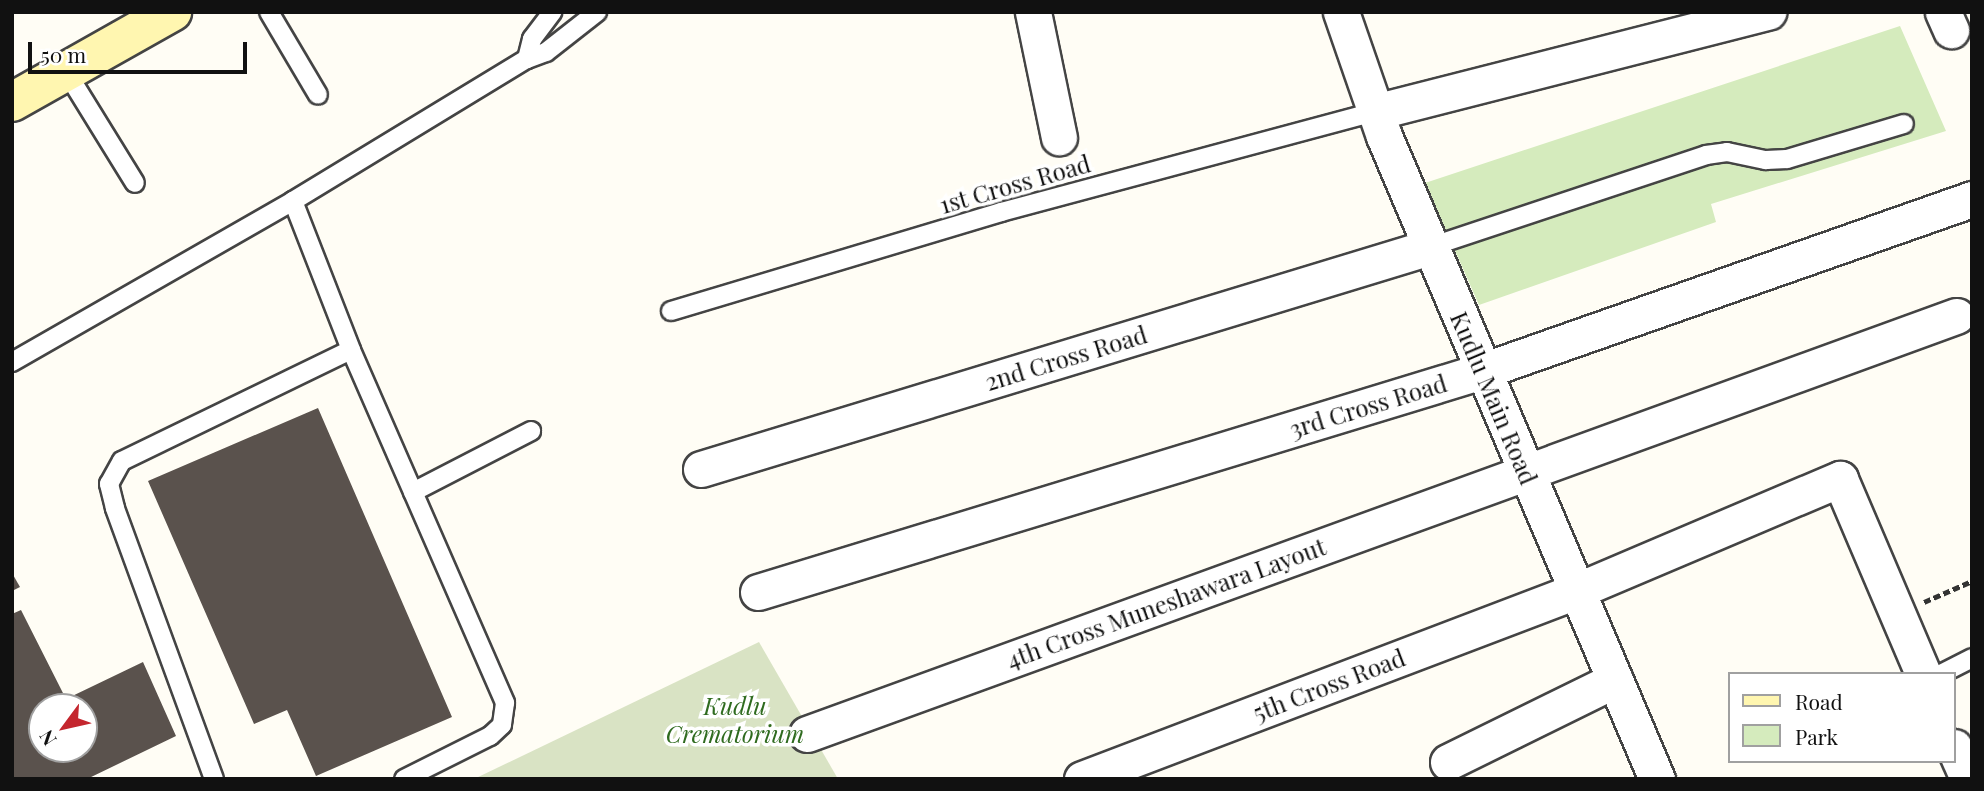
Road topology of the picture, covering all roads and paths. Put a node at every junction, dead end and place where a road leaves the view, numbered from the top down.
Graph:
1 (172, 12) edge
2 (269, 12) edge
3 (552, 12) edge
4 (597, 12) edge
5 (1033, 12) edge
6 (1341, 12) edge
7 (1768, 12) edge
8 (527, 59) junction
9 (67, 73) junction
10 (318, 95) dead end
11 (12, 102) edge
12 (1375, 112) junction
13 (1904, 124) dead end
14 (1059, 137) dead end
15 (135, 183) dead end
16 (1972, 199) edge
17 (293, 201) junction
18 (1430, 247) junction
19 (671, 311) dead end
20 (1956, 316) dead end
21 (351, 350) junction
22 (12, 362) edge
23 (1482, 371) junction
24 (531, 431) dead end
25 (701, 469) dead end
26 (1525, 473) junction
27 (413, 492) junction
28 (1972, 581) edge
29 (1576, 591) junction
30 (758, 593) dead end
31 (1898, 614) junction
32 (1972, 658) edge
33 (1922, 672) edge
34 (1945, 672) edge
35 (1615, 680) junction
36 (807, 734) dead end
37 (1956, 752) edge
38 (1448, 762) dead end
39 (1653, 777) edge
40 (214, 779) edge
41 (404, 779) edge
42 (1082, 779) edge
43 (1968, 779) edge

1 - 9 street
2 - 10 lane
3 - 8 lane
4 - 8 lane
5 - 14 street
6 - 12 street, Kudlu Main Road
7 - 12 street
8 - 17 lane
9 - 11 street
9 - 15 lane
12 - 18 street, Kudlu Main Road
12 - 19 lane, 1st Cross Road
13 - 18 lane
16 - 23 street, 3rd Cross Road
17 - 21 lane
17 - 22 lane
18 - 23 street, Kudlu Main Road
18 - 25 street, 2nd Cross Road
20 - 26 street, 4th Cross Muneshawara Layout
21 - 27 lane
21 - 40 lane
23 - 26 street, Kudlu Main Road
23 - 30 street, 3rd Cross Road
24 - 27 lane
26 - 29 street, Kudlu Main Road
26 - 36 street, 4th Cross Muneshawara Layout
27 - 41 lane
28 - 31 path
29 - 31 street, 5th Cross Road
29 - 35 street, Kudlu Main Road
29 - 42 street, 5th Cross Road
31 - 33 street
32 - 34 lane
35 - 38 street
35 - 39 street, Kudlu Main Road
37 - 43 street

